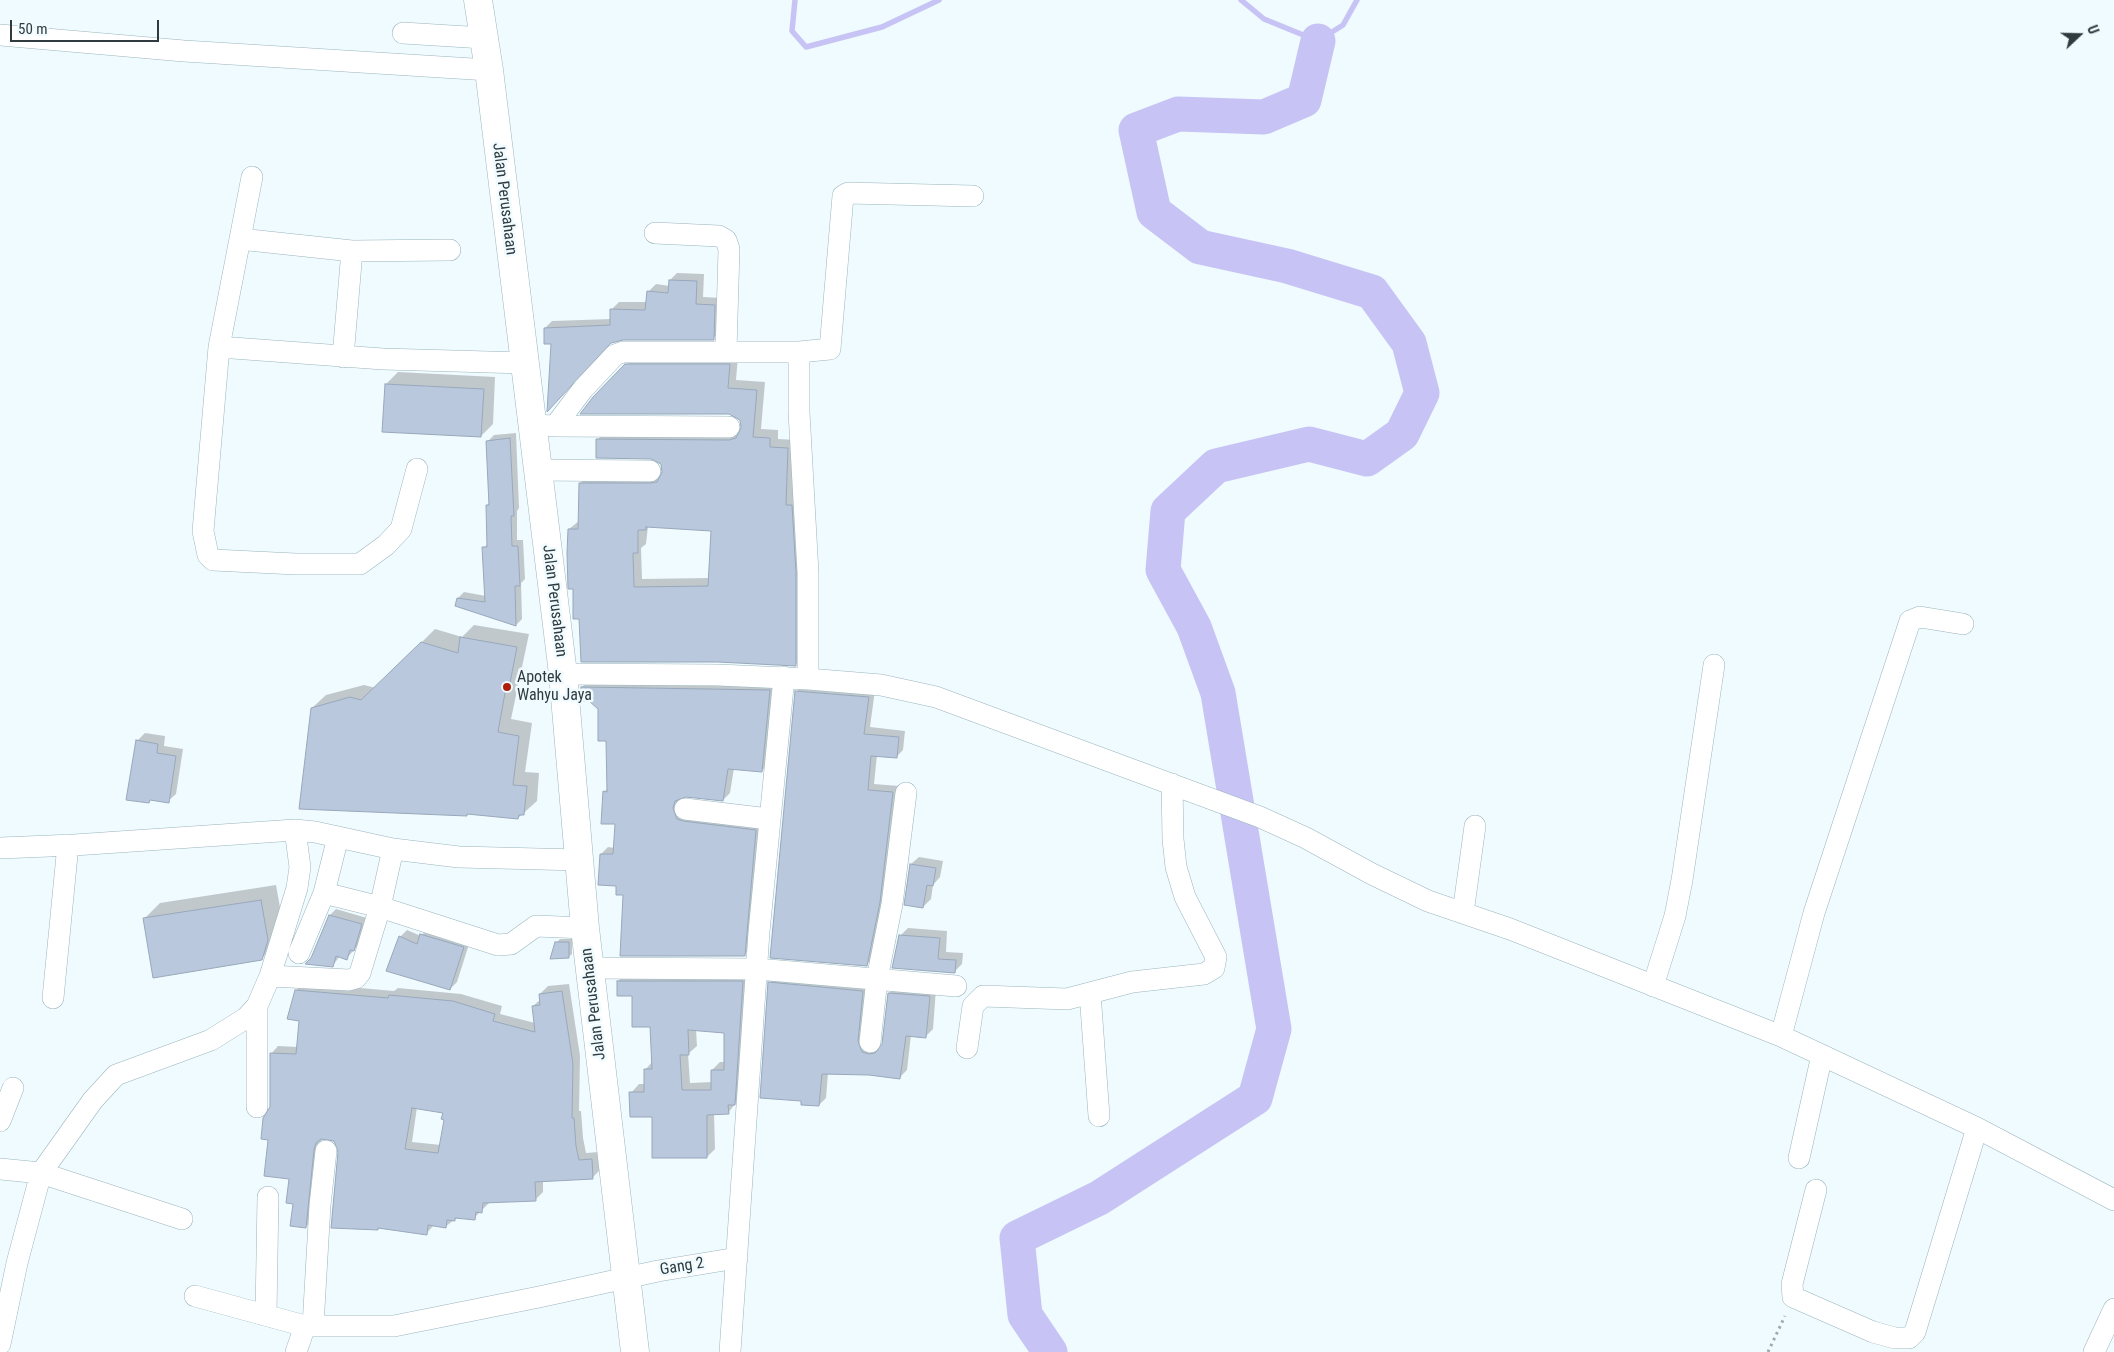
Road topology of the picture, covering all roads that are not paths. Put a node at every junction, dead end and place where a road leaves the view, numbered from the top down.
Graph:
1 (478, 0) edge
2 (403, 33) dead end
3 (0, 35) edge
4 (484, 38) junction
5 (489, 70) junction
6 (252, 177) dead end
7 (973, 196) dead end
8 (655, 233) dead end
9 (240, 238) junction
10 (450, 250) dead end
11 (352, 251) junction
12 (219, 347) junction
13 (726, 351) junction
14 (799, 352) junction
15 (343, 357) junction
16 (524, 363) junction
17 (544, 425) junction
18 (729, 427) dead end
19 (417, 469) dead end
20 (537, 470) junction
21 (650, 471) dead end
22 (1963, 624) dead end
23 (1714, 665) dead end
24 (563, 674) junction
25 (784, 678) junction
26 (808, 679) junction
27 (1172, 784) junction
28 (906, 793) dead end
29 (685, 809) dead end
30 (769, 819) junction
31 (1475, 826) dead end
32 (295, 830) junction
33 (338, 837) junction
34 (68, 846) junction
35 (0, 848) edge
36 (393, 849) junction
37 (580, 860) junction
38 (324, 893) junction
39 (380, 907) junction
40 (1463, 913) junction
41 (585, 928) junction
42 (299, 953) dead end
43 (590, 968) junction
44 (757, 969) junction
45 (270, 976) junction
46 (877, 979) junction
47 (956, 986) dead end
48 (1653, 986) junction
49 (1090, 993) junction
50 (53, 998) dead end
51 (257, 1006) junction
52 (1781, 1036) junction
53 (870, 1042) dead end
54 (967, 1048) dead end
55 (1822, 1054) junction
56 (14, 1088) dead end
57 (257, 1107) dead end
58 (1099, 1116) dead end
59 (0, 1121) edge
60 (1977, 1128) junction
61 (326, 1151) dead end
62 (1799, 1158) dead end
63 (0, 1169) edge
64 (41, 1173) junction
65 (1816, 1190) dead end
66 (2112, 1193) edge
67 (268, 1197) dead end
68 (182, 1219) dead end
69 (737, 1258) junction
70 (627, 1277) junction
71 (196, 1296) dead end
72 (2114, 1309) edge
73 (266, 1314) junction
74 (309, 1326) junction
75 (0, 1344) edge
76 (296, 1352) edge
77 (635, 1352) edge
78 (730, 1352) edge
79 (2094, 1352) edge

1 - 4 main road, Jalan Perusahaan
2 - 4 street
3 - 5 street
4 - 5 main road, Jalan Perusahaan
5 - 16 main road, Jalan Perusahaan
6 - 9 street
7 - 14 street
8 - 13 street
9 - 11 street
9 - 12 street
10 - 11 street
11 - 15 street
12 - 15 street
12 - 19 street
13 - 14 street
13 - 17 street
14 - 26 street
15 - 16 street
16 - 17 main road, Jalan Perusahaan
17 - 18 street
17 - 20 main road, Jalan Perusahaan
20 - 21 street
20 - 24 main road, Jalan Perusahaan
22 - 52 street
23 - 48 street
24 - 25 street
24 - 37 main road, Jalan Perusahaan
25 - 26 street
25 - 30 street
26 - 27 street
27 - 40 street
27 - 49 street
28 - 46 street
29 - 30 street
30 - 44 street
31 - 40 street
32 - 33 street
32 - 34 street
32 - 45 street
33 - 36 street
33 - 38 street
34 - 35 street
34 - 50 street
36 - 37 street
36 - 39 street
37 - 41 main road, Jalan Perusahaan
38 - 39 street
38 - 42 street
39 - 41 street
39 - 45 street
40 - 48 street
41 - 43 main road, Jalan Perusahaan
43 - 44 street
43 - 70 main road, Jalan Perusahaan
44 - 46 street
44 - 69 street
45 - 51 street
46 - 47 street
46 - 53 street
48 - 52 street
49 - 54 street
49 - 58 street
51 - 57 street
51 - 64 street
52 - 55 street
55 - 60 street
55 - 62 street
56 - 59 street
60 - 65 street
60 - 66 street
61 - 74 street
63 - 64 street
64 - 68 street
64 - 75 street
67 - 73 street
69 - 70 street, Gang 2
69 - 78 street
70 - 74 street, Gang 2
70 - 77 main road, Jalan Perusahaan
71 - 73 street, Gang 2
72 - 79 street
73 - 74 street, Gang 2
74 - 76 street

